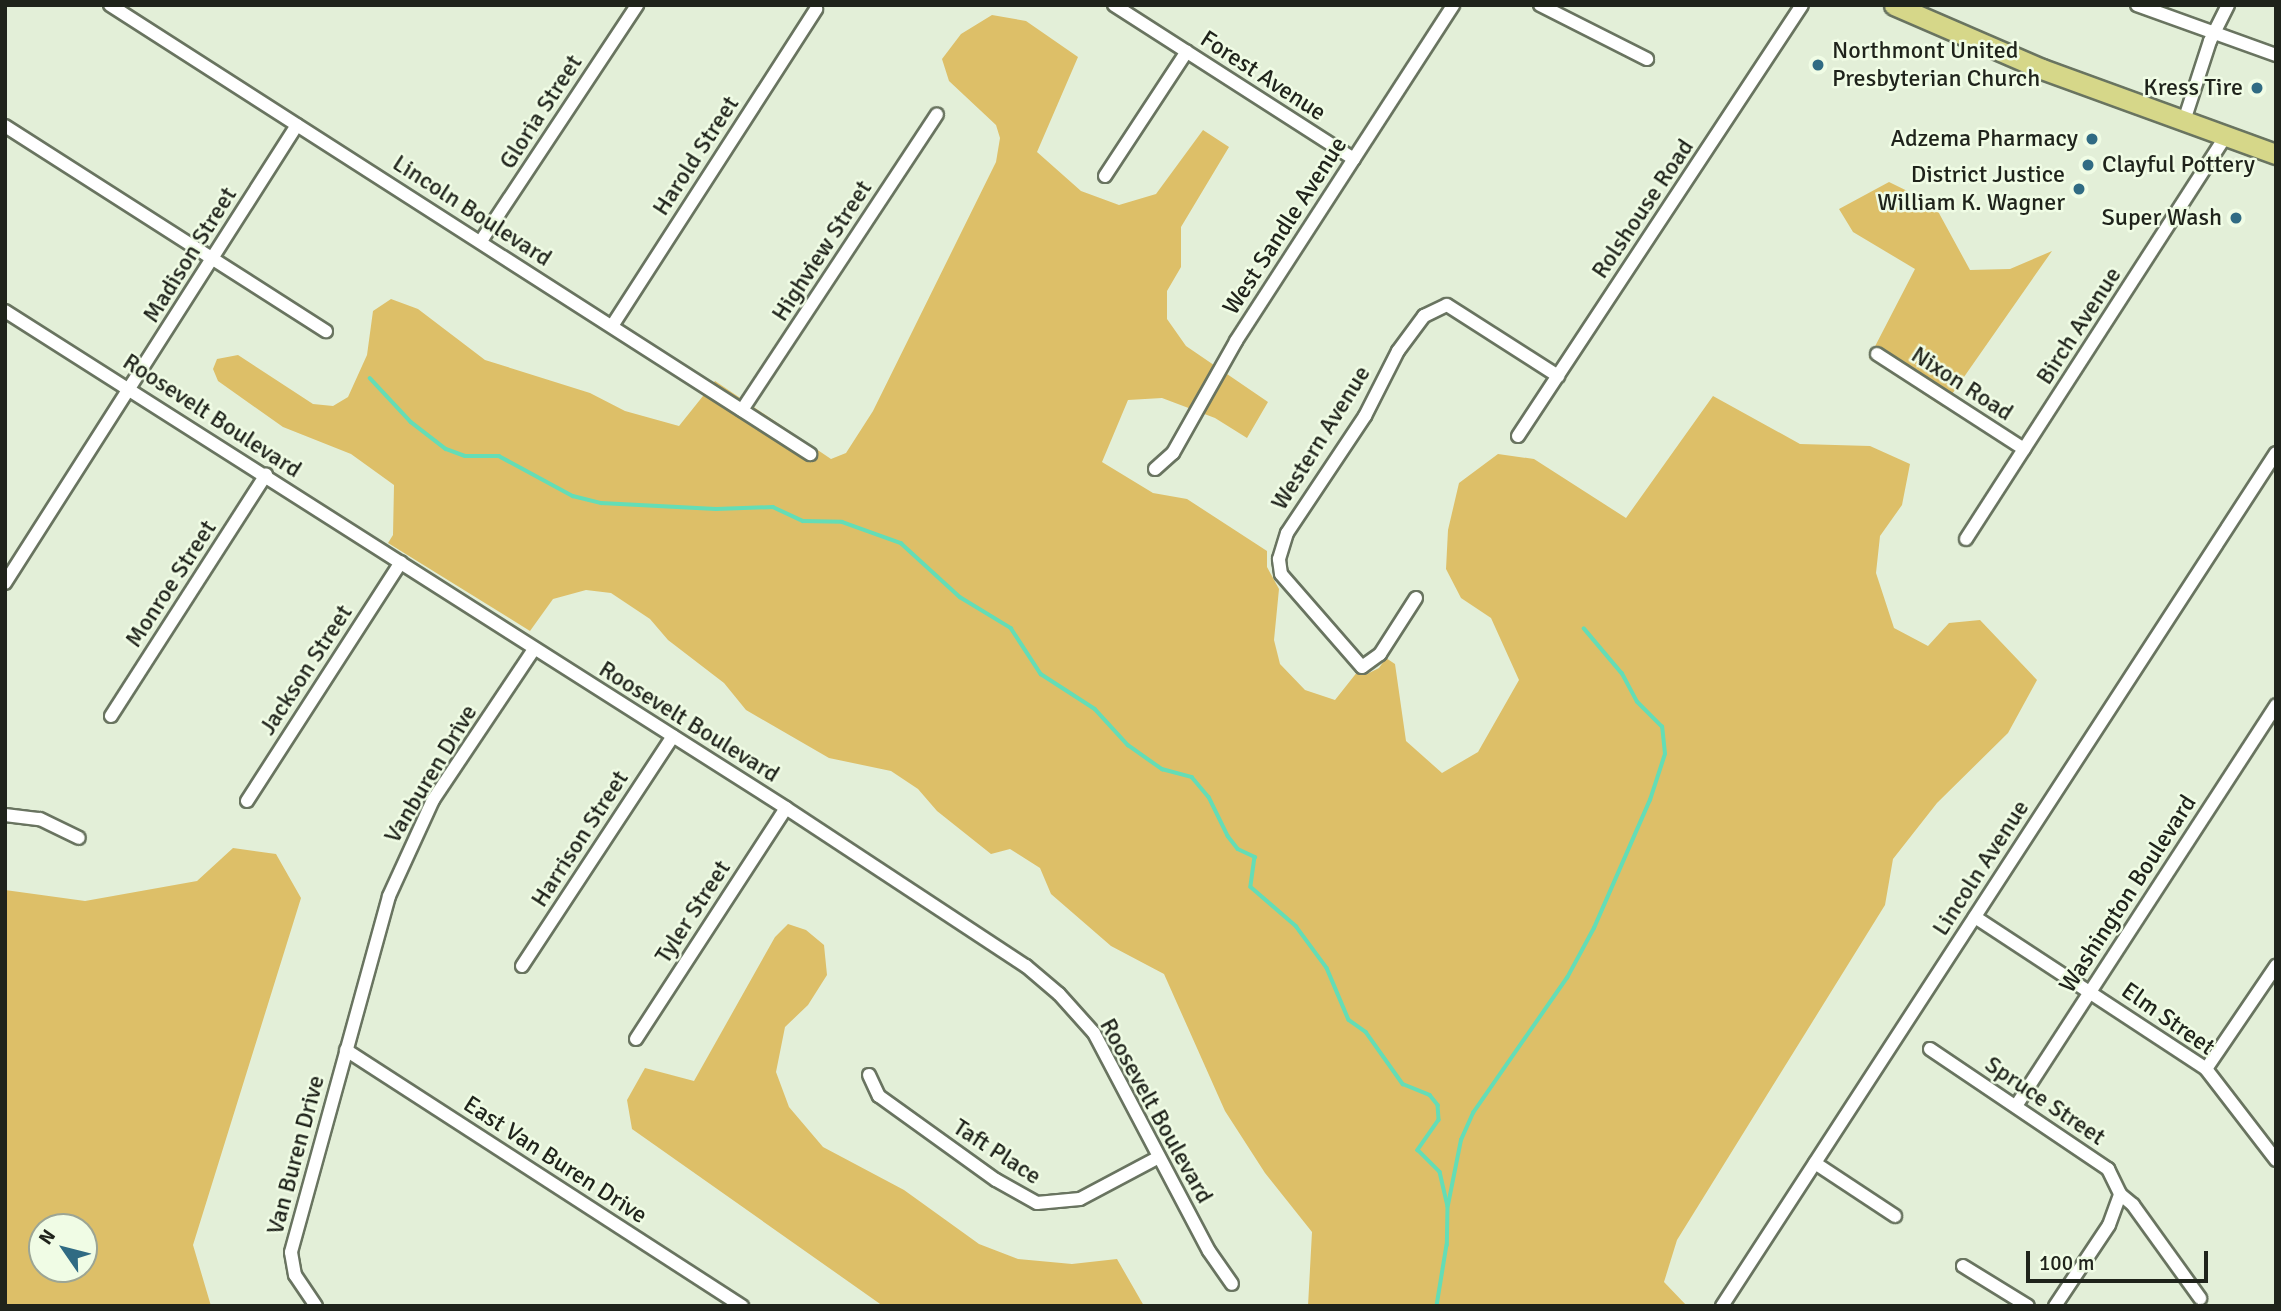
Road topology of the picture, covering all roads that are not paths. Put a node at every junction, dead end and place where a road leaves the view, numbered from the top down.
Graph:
1 (110, 5) edge
2 (637, 5) edge
3 (1114, 5) edge
4 (1453, 5) edge
5 (1540, 5) edge
6 (1802, 5) edge
7 (1894, 5) edge
8 (2137, 5) edge
9 (2228, 5) edge
10 (816, 9) dead end
11 (2214, 30) junction
12 (1187, 51) junction
13 (2276, 55) edge
14 (1647, 59) dead end
15 (937, 114) dead end
16 (2184, 121) junction
17 (297, 125) junction
18 (5, 126) edge
19 (2226, 136) junction
20 (2276, 154) edge
21 (1354, 159) junction
22 (1105, 176) dead end
23 (481, 241) junction
24 (212, 259) junction
25 (5, 311) edge
26 (612, 327) junction
27 (326, 331) dead end
28 (1877, 354) dead end
29 (1558, 376) junction
30 (131, 388) junction
31 (742, 410) junction
32 (1518, 436) dead end
33 (2024, 449) junction
34 (2276, 453) edge
35 (810, 454) dead end
36 (1155, 469) dead end
37 (266, 475) junction
38 (1966, 539) dead end
39 (401, 562) junction
40 (5, 583) edge
41 (1416, 598) dead end
42 (534, 649) junction
43 (2276, 705) edge
44 (111, 716) dead end
45 (673, 736) junction
46 (247, 801) dead end
47 (786, 808) junction
48 (5, 815) edge
49 (79, 838) dead end
50 (1975, 917) junction
51 (522, 966) dead end
52 (2275, 968) edge
53 (2090, 991) junction
54 (636, 1039) dead end
55 (1930, 1049) dead end
56 (346, 1050) junction
57 (2207, 1069) junction
58 (869, 1075) dead end
59 (2016, 1106) junction
60 (1159, 1157) junction
61 (2276, 1160) edge
62 (1815, 1163) junction
63 (2120, 1194) junction
64 (1895, 1216) dead end
65 (1963, 1266) dead end
66 (1231, 1284) dead end
67 (2200, 1298) dead end
68 (316, 1306) edge
69 (742, 1306) edge
70 (1722, 1306) edge
71 (2028, 1306) edge
72 (2055, 1306) edge

1 - 17 street, Lincoln Boulevard
2 - 23 street, Gloria Street
3 - 12 street, Forest Avenue
4 - 21 street, West Sandle Avenue
5 - 14 street
6 - 29 street, Rolshouse Road
7 - 16 main road
8 - 11 street
9 - 11 street
10 - 26 street, Harold Street
11 - 13 street
11 - 16 street
12 - 21 street, Forest Avenue
12 - 22 street
15 - 31 street, Highview Street
16 - 19 main road
17 - 23 street, Lincoln Boulevard
17 - 24 street, Madison Street
18 - 24 street
19 - 20 main road
19 - 33 street, Birch Avenue
21 - 36 street, West Sandle Avenue
23 - 26 street, Lincoln Boulevard
24 - 27 street
24 - 30 street, Madison Street
25 - 30 street, Roosevelt Boulevard
26 - 31 street, Lincoln Boulevard
28 - 33 street, Nixon Road
29 - 32 street, Rolshouse Road
29 - 41 street, Western Avenue
30 - 37 street, Roosevelt Boulevard
30 - 40 street, Madison Street
31 - 35 street, Lincoln Boulevard
33 - 38 street, Birch Avenue
34 - 50 street, Lincoln Avenue
37 - 39 street, Roosevelt Boulevard
37 - 44 street, Monroe Street
39 - 42 street, Roosevelt Boulevard
39 - 46 street, Jackson Street
42 - 45 street, Roosevelt Boulevard
42 - 56 street, Vanburen Drive
43 - 53 street, Washington Boulevard
45 - 47 street, Roosevelt Boulevard
45 - 51 street, Harrison Street
47 - 54 street, Tyler Street
47 - 60 street, Roosevelt Boulevard
48 - 49 street
50 - 53 street, Elm Street
50 - 62 street, Lincoln Avenue
52 - 57 street
53 - 57 street, Elm Street
53 - 59 street, Washington Boulevard
55 - 59 street, Spruce Street
56 - 68 street, Van Buren Drive
56 - 69 street, East Van Buren Drive
57 - 61 street, Elm Street
58 - 60 street, Taft Place
59 - 63 street, Spruce Street
60 - 66 street, Roosevelt Boulevard
62 - 64 street
62 - 70 street, Lincoln Avenue
63 - 67 street, Spruce Street
63 - 72 street
65 - 71 street

